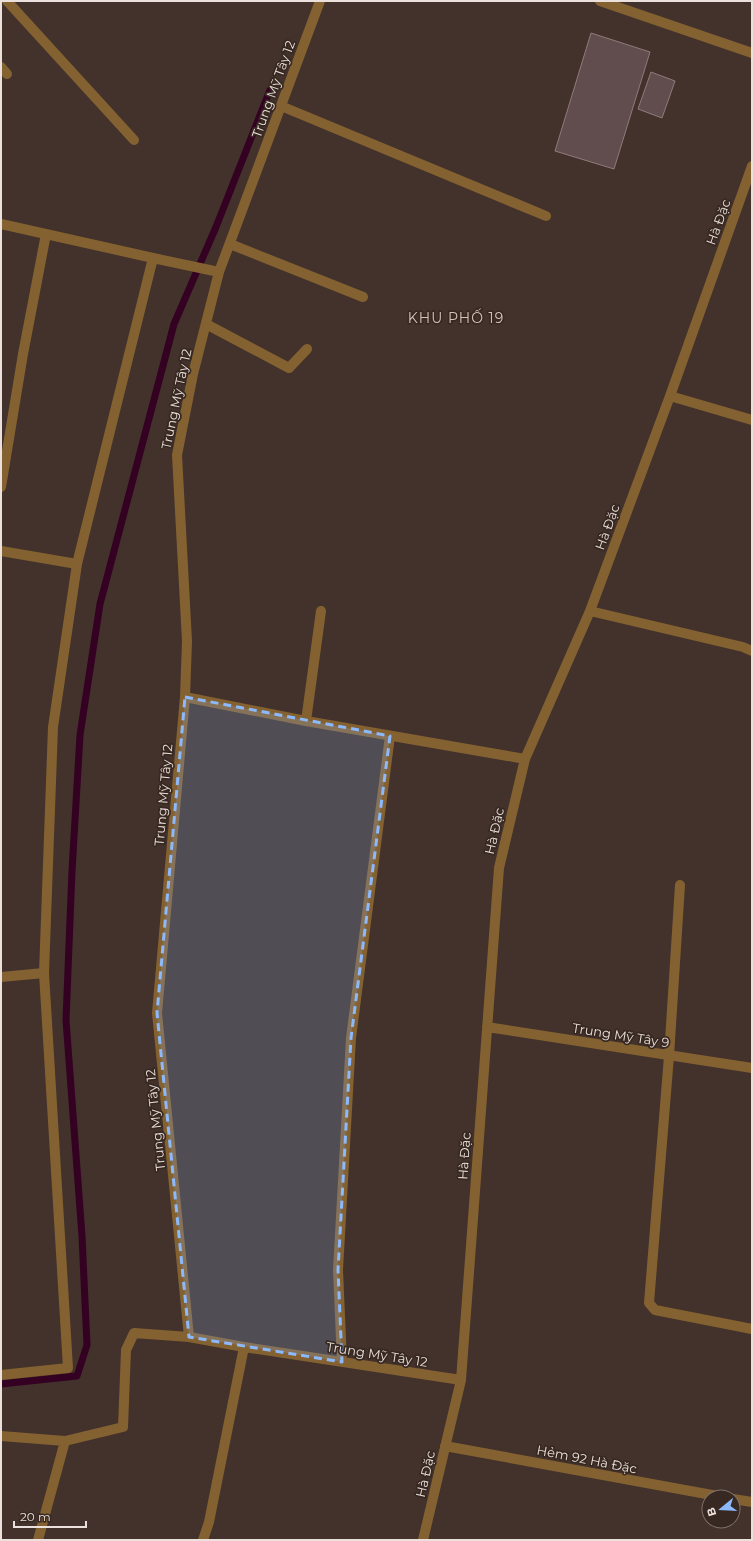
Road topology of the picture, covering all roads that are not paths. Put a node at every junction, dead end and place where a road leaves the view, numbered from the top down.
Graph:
1 (7, 1) edge
2 (320, 1) edge
3 (600, 1) edge
4 (752, 53) edge
5 (281, 106) junction
6 (134, 140) dead end
7 (752, 166) edge
8 (546, 216) dead end
9 (1, 224) edge
10 (46, 234) junction
11 (230, 244) junction
12 (153, 258) junction
13 (214, 270) junction
14 (363, 297) dead end
15 (206, 324) junction
16 (307, 349) dead end
17 (670, 396) junction
18 (752, 420) edge
19 (1, 487) edge
20 (1, 551) edge
21 (77, 564) junction
22 (321, 611) dead end
23 (590, 611) junction
24 (752, 651) edge
25 (185, 697) junction
26 (306, 721) junction
27 (390, 736) junction
28 (525, 759) junction
29 (680, 884) dead end
30 (44, 973) junction
31 (1, 977) edge
32 (486, 1027) junction
33 (669, 1056) junction
34 (752, 1068) edge
35 (752, 1329) edge
36 (189, 1337) junction
37 (244, 1347) junction
38 (342, 1362) junction
39 (1, 1375) edge
40 (461, 1380) junction
41 (1, 1436) edge
42 (65, 1441) junction
43 (445, 1446) junction
44 (701, 1493) edge
45 (741, 1500) edge
46 (752, 1502) edge
47 (38, 1540) edge
48 (203, 1540) edge
49 (423, 1540) edge

1 - 6 street
2 - 5 street, Trung Mỹ Tây 12
3 - 4 street
5 - 8 street
5 - 11 street, Trung Mỹ Tây 12
7 - 17 street, Hà Đặc
9 - 10 street
10 - 12 street
10 - 19 street
11 - 13 street, Trung Mỹ Tây 12
11 - 14 street
12 - 13 street
12 - 21 street
13 - 15 street, Trung Mỹ Tây 12
15 - 16 street
15 - 25 street, Trung Mỹ Tây 12
17 - 18 street
17 - 23 street, Hà Đặc
20 - 21 street
21 - 30 street
22 - 26 street
23 - 24 street
23 - 28 street, Hà Đặc
25 - 26 street
25 - 36 street, Trung Mỹ Tây 12
26 - 27 street
27 - 28 street
27 - 38 street
28 - 32 street, Hà Đặc
29 - 33 street
30 - 31 street
30 - 39 street
32 - 33 street, Trung Mỹ Tây 9
32 - 40 street, Hà Đặc
33 - 34 street, Trung Mỹ Tây 9
33 - 35 street
36 - 37 street, Trung Mỹ Tây 12
36 - 42 street
37 - 38 street, Trung Mỹ Tây 12
37 - 48 street
38 - 40 street, Trung Mỹ Tây 12
40 - 43 street, Hà Đặc
41 - 42 street
42 - 47 street
43 - 44 street, Hẻm 92 Hà Đặc
43 - 49 street, Hà Đặc
45 - 46 street

